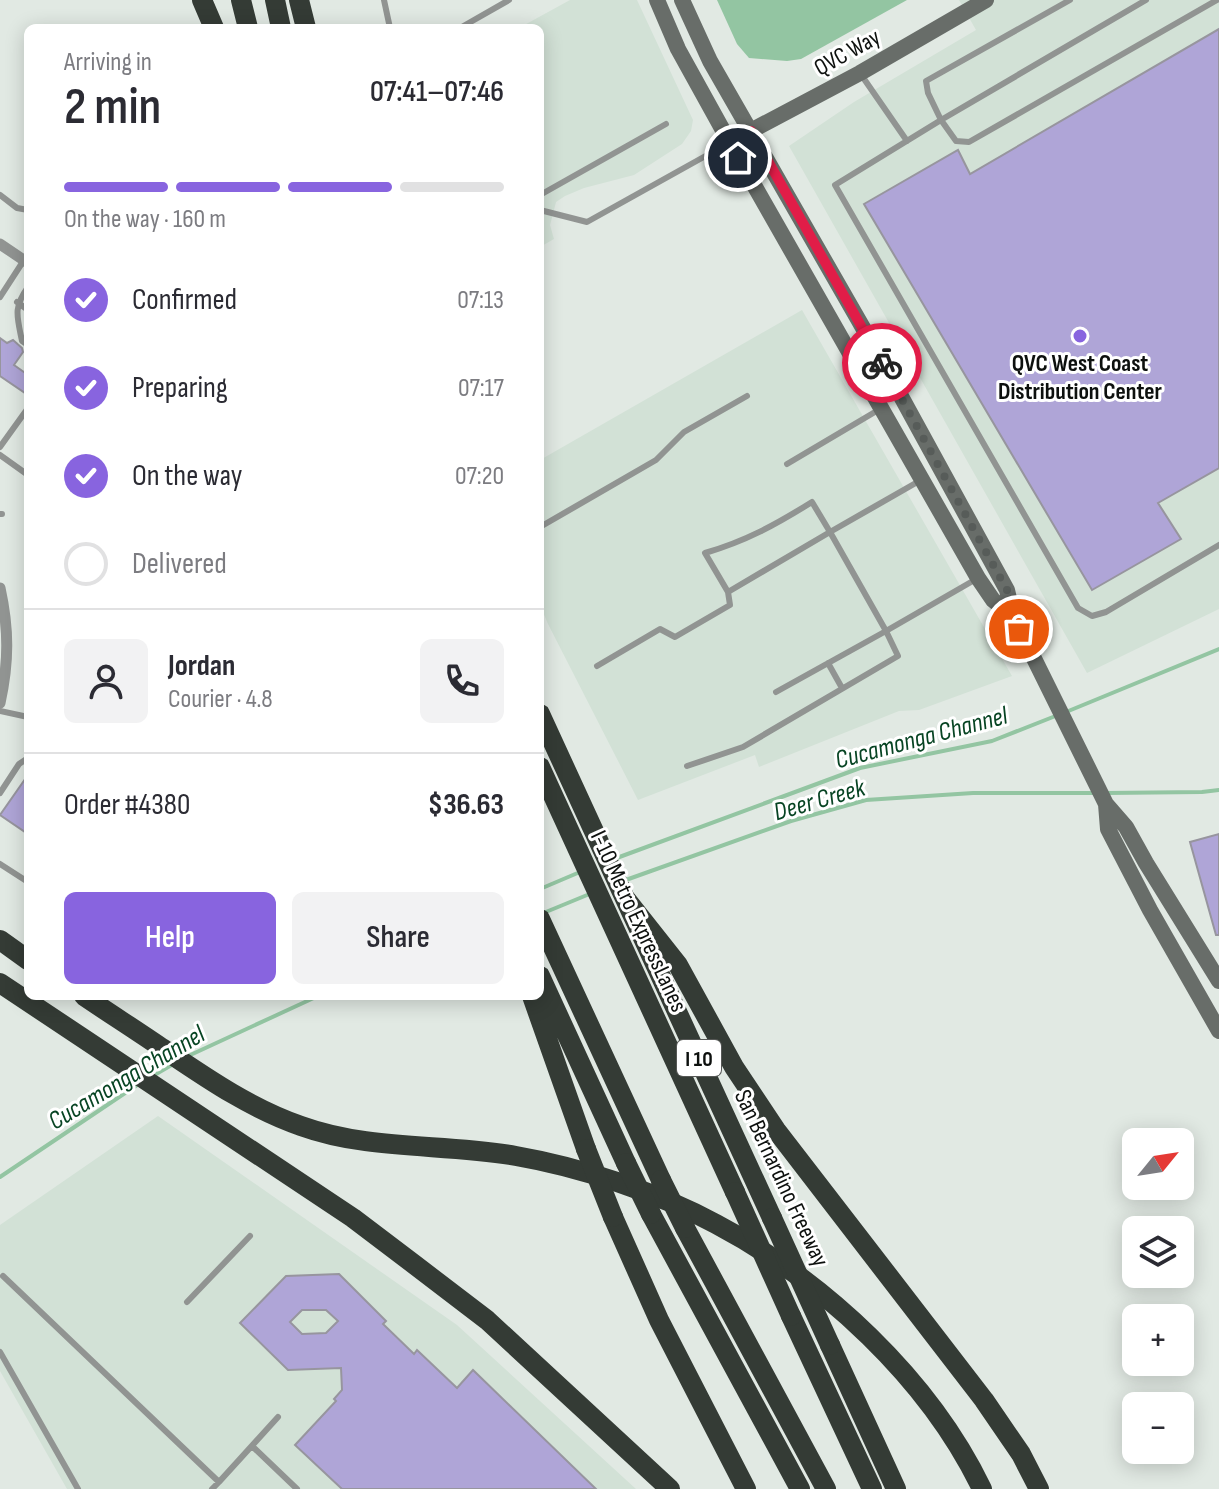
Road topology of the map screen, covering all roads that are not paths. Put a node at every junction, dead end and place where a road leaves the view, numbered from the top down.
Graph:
1 (202, 0) edge
2 (218, 0) edge
3 (241, 0) edge
4 (275, 0) edge
5 (299, 0) edge
6 (384, 0) edge
7 (509, 0) edge
8 (657, 0) edge
9 (682, 0) edge
10 (986, 0) edge
11 (1070, 0) edge
12 (1146, 0) edge
13 (1217, 0) edge
14 (212, 24) edge
15 (222, 24) edge
16 (247, 24) edge
17 (280, 24) edge
18 (305, 24) edge
19 (389, 24) edge
20 (467, 24) edge
21 (860, 73) junction
22 (941, 120) junction
23 (666, 124) dead end
24 (751, 131) junction
25 (907, 141) junction
26 (730, 143) junction
27 (544, 193) edge
28 (0, 195) edge
29 (24, 209) edge
30 (544, 211) edge
31 (0, 244) edge
32 (24, 261) edge
33 (24, 265) edge
34 (24, 292) edge
35 (0, 295) edge
36 (17, 302) junction
37 (24, 307) edge
38 (24, 342) edge
39 (747, 396) dead end
40 (881, 408) junction
41 (24, 414) edge
42 (0, 447) edge
43 (0, 455) edge
44 (787, 464) dead end
45 (24, 472) edge
46 (922, 480) junction
47 (544, 525) edge
48 (830, 532) junction
49 (1219, 545) edge
50 (978, 578) junction
51 (0, 588) edge
52 (728, 592) junction
53 (1013, 616) junction
54 (886, 631) junction
55 (828, 663) junction
56 (597, 666) dead end
57 (842, 688) junction
58 (776, 692) dead end
59 (0, 703) edge
60 (0, 711) edge
61 (24, 716) edge
62 (544, 723) edge
63 (24, 761) edge
64 (687, 766) dead end
65 (544, 776) edge
66 (0, 793) edge
67 (1106, 804) junction
68 (0, 864) edge
69 (24, 879) edge
70 (625, 898) junction
71 (544, 929) edge
72 (0, 940) edge
73 (24, 957) edge
74 (1219, 981) edge
75 (0, 983) edge
76 (544, 985) edge
77 (24, 999) edge
78 (26, 1000) edge
79 (90, 1000) edge
80 (533, 1000) edge
81 (1219, 1031) edge
82 (250, 1236) dead end
83 (3, 1276) dead end
84 (187, 1302) dead end
85 (0, 1352) edge
86 (278, 1417) dead end
87 (252, 1446) junction
88 (219, 1482) junction
89 (743, 1482) edge
90 (78, 1489) edge
91 (212, 1489) edge
92 (297, 1489) edge
93 (670, 1489) edge
94 (800, 1489) edge
95 (826, 1489) edge
96 (872, 1489) edge
97 (896, 1489) edge
98 (982, 1489) edge
99 (1039, 1489) edge

1 - 14 highway
2 - 15 highway
3 - 16 highway
4 - 17 highway
5 - 18 highway
6 - 19 lane
7 - 20 lane
8 - 26 main road
9 - 24 main road
10 - 21 main road, QVC Way
11 - 22 lane
12 - 22 lane
13 - 22 lane
21 - 24 main road, QVC Way
21 - 25 lane
22 - 25 lane
23 - 27 lane
24 - 26 main road, QVC Way
24 - 53 main road
25 - 49 lane
26 - 30 lane
26 - 40 main road
28 - 29 lane
31 - 32 street
33 - 35 lane
34 - 36 lane
36 - 37 lane
36 - 38 lane
39 - 47 lane
40 - 44 lane
40 - 46 main road
41 - 42 lane
43 - 45 lane
46 - 48 lane
46 - 50 main road
48 - 52 lane
48 - 52 lane
48 - 54 lane
50 - 53 main road
50 - 54 lane
51 - 59 street
52 - 56 lane
53 - 67 main road
54 - 55 lane
54 - 57 lane
55 - 57 lane
55 - 58 lane
57 - 64 lane
60 - 61 lane
62 - 70 highway, San Bernardino Freeway / I 10
63 - 66 lane
65 - 96 highway, I-10 Metro ExpressLanes, bridge
67 - 74 main road
67 - 81 main road
68 - 69 lane
70 - 97 highway, San Bernardino Freeway / I 10, bridge
70 - 99 highway
71 - 95 highway, bridge
72 - 73 highway
75 - 77 highway
76 - 94 highway, bridge
78 - 93 highway
79 - 98 highway
80 - 89 highway, bridge
82 - 84 lane
83 - 88 lane
85 - 90 lane
86 - 87 lane
87 - 88 lane
87 - 92 lane
88 - 91 lane

